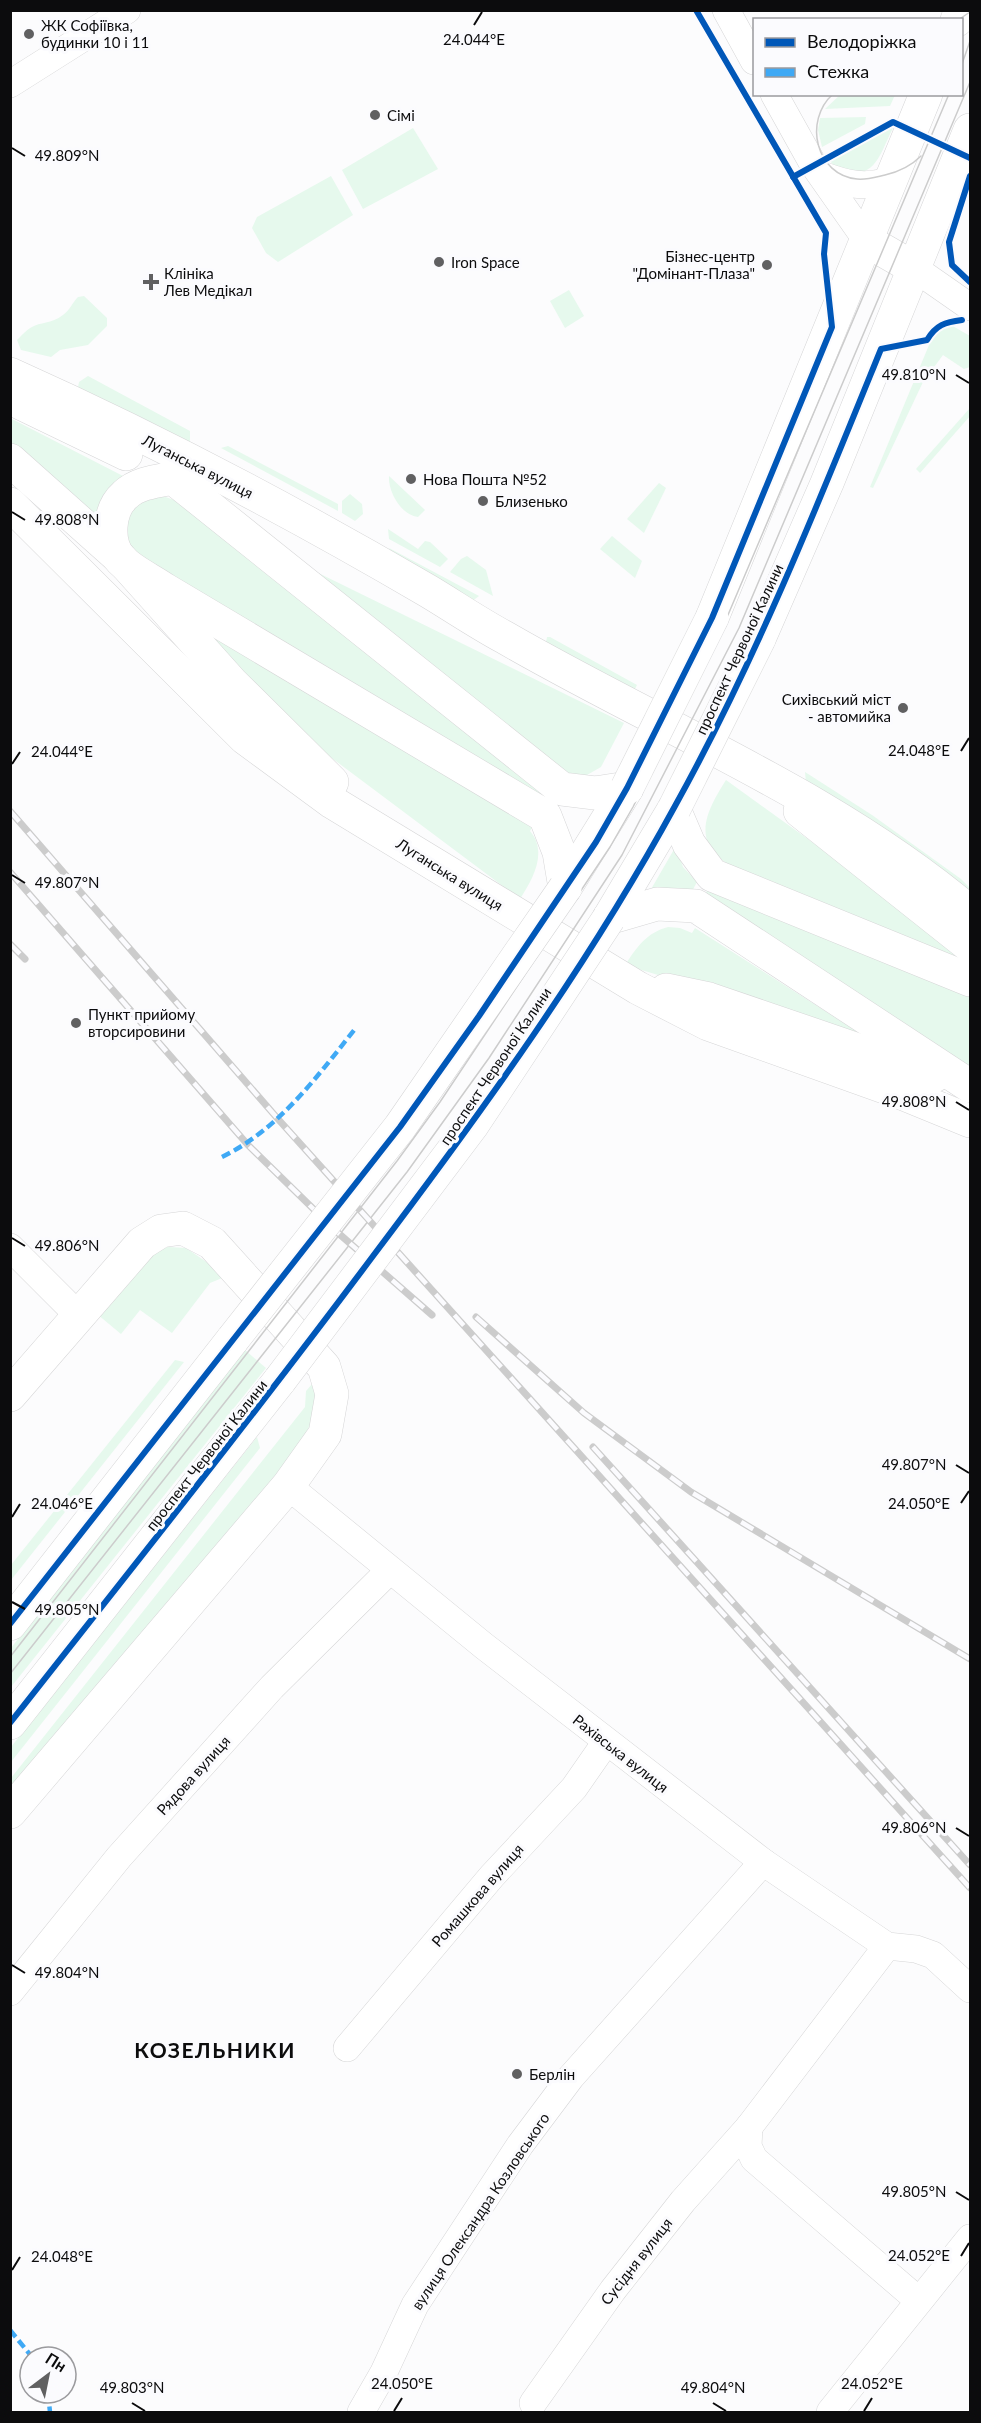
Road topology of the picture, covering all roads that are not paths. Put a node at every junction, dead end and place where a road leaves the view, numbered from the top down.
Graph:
1 (127, 10) edge
2 (726, 10) edge
3 (753, 59) edge
4 (10, 84) edge
5 (775, 96) edge
6 (925, 96) edge
7 (970, 130) edge
8 (822, 175) junction
9 (890, 180) junction
10 (867, 241) junction
11 (914, 268) junction
12 (970, 307) edge
13 (10, 374) edge
14 (10, 398) edge
15 (10, 460) edge
16 (173, 478) junction
17 (10, 504) edge
18 (121, 559) junction
19 (504, 638) junction
20 (763, 774) junction
21 (627, 788) junction
22 (674, 809) junction
23 (386, 833) junction
24 (565, 888) junction
25 (970, 912) edge
26 (609, 918) junction
27 (970, 946) edge
28 (970, 980) edge
29 (638, 988) junction
30 (970, 1088) edge
31 (970, 1121) edge
32 (10, 1247) edge
33 (78, 1316) junction
34 (10, 1395) edge
35 (288, 1486) junction
36 (389, 1571) junction
37 (10, 1624) edge
38 (10, 1723) edge
39 (606, 1742) junction
40 (10, 1812) edge
41 (763, 1862) junction
42 (887, 1946) junction
43 (970, 1989) edge
44 (10, 1992) edge
45 (347, 2048) dead end
46 (749, 2127) junction
47 (970, 2238) edge
48 (918, 2301) junction
49 (533, 2403) dead end
50 (361, 2412) edge
51 (830, 2412) edge

1 - 4 street
2 - 3 street
5 - 8 street
6 - 9 main road
7 - 11 main road, проспект Червоної Калини
8 - 9 street
8 - 10 street
9 - 10 main road
10 - 11 main road
10 - 21 main road, bridge
11 - 12 street
11 - 22 main road, проспект Червоної Калини, bridge
13 - 19 main road, Луганська вулиця
14 - 16 main road
15 - 18 main road
16 - 18 main road
16 - 19 main road
16 - 21 main road
17 - 23 main road, Луганська вулиця
18 - 23 main road
18 - 24 main road
19 - 20 main road, Луганська вулиця
20 - 25 main road, Луганська вулиця
20 - 27 main road
21 - 24 main road
22 - 26 main road, проспект Червоної Калини
22 - 28 main road
23 - 29 main road, Луганська вулиця
24 - 37 main road, bridge
26 - 30 main road
26 - 38 main road, проспект Червоної Калини, bridge
29 - 30 main road
29 - 31 main road, Луганська вулиця
32 - 33 street
33 - 34 main road
33 - 35 main road
35 - 36 street, Рахівська вулиця
35 - 40 main road
36 - 39 street, Рахівська вулиця
36 - 44 street, Рядова вулиця
39 - 41 street, Рахівська вулиця
39 - 45 street, Ромашкова вулиця
41 - 42 street, Рахівська вулиця
41 - 50 street, вулиця Олександра Козловського
42 - 43 street, Рахівська вулиця
42 - 46 street, Сусідня вулиця
46 - 48 street
46 - 49 street, Сусідня вулиця
47 - 48 street
48 - 51 street

